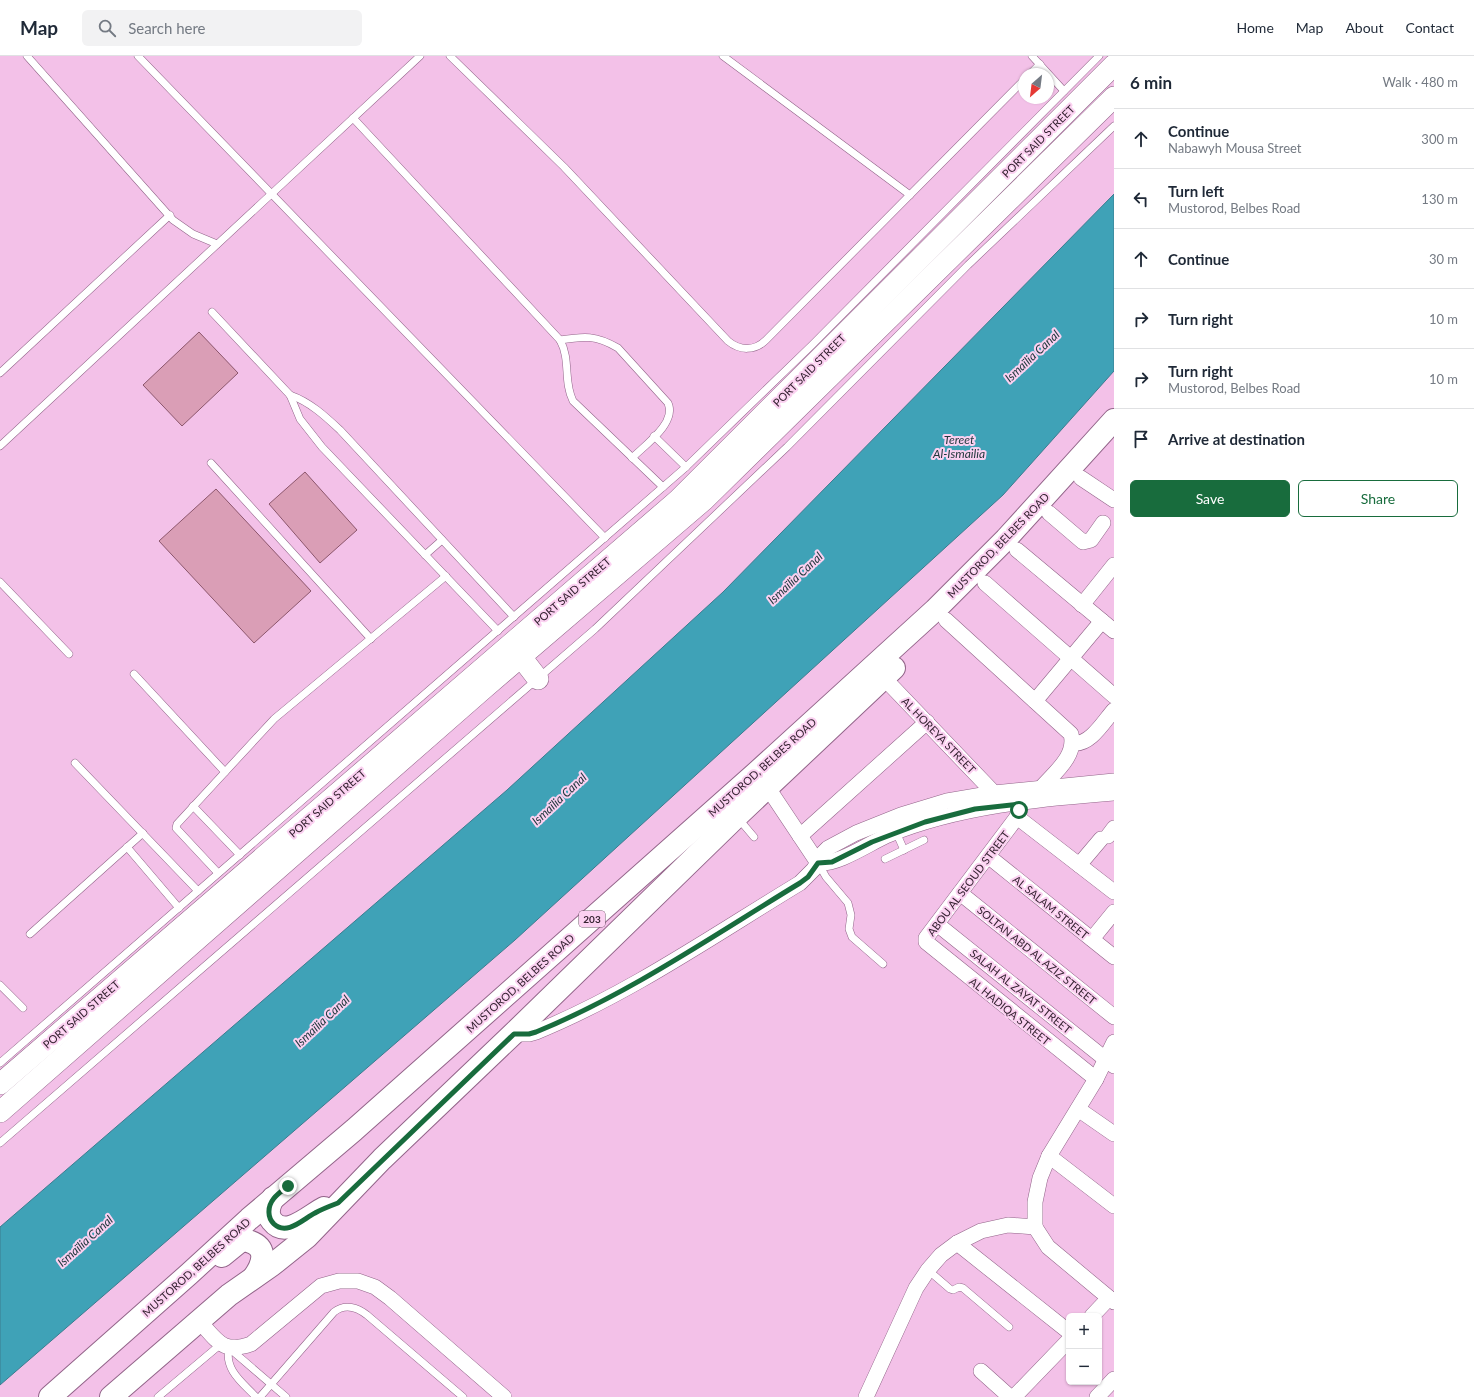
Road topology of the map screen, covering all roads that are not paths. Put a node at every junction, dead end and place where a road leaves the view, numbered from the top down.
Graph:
1 (27, 56) edge
2 (138, 56) edge
3 (420, 56) edge
4 (450, 56) edge
5 (723, 56) edge
6 (1032, 56) edge
7 (1099, 56) edge
8 (1040, 64) junction
9 (1114, 65) edge
10 (1036, 68) edge
11 (1018, 86) edge
12 (1064, 92) junction
13 (1114, 97) edge
14 (353, 118) junction
15 (1114, 126) edge
16 (271, 194) junction
17 (910, 195) junction
18 (170, 215) junction
19 (217, 244) junction
20 (212, 312) dead end
21 (560, 340) junction
22 (0, 373) edge
23 (290, 395) junction
24 (1114, 420) edge
25 (654, 436) junction
26 (1114, 440) edge
27 (0, 446) edge
28 (632, 458) junction
29 (211, 463) dead end
30 (686, 467) junction
31 (1081, 478) junction
32 (663, 487) junction
33 (1114, 500) edge
34 (1049, 514) junction
35 (1103, 523) dead end
36 (604, 538) junction
37 (442, 540) junction
38 (1016, 550) junction
39 (425, 555) junction
40 (1114, 565) edge
41 (446, 576) junction
42 (0, 582) edge
43 (985, 584) junction
44 (1082, 605) junction
45 (514, 617) junction
46 (946, 620) junction
47 (1102, 621) junction
48 (498, 630) junction
49 (1114, 631) edge
50 (371, 639) junction
51 (69, 654) dead end
52 (521, 657) junction
53 (1071, 658) junction
54 (134, 674) dead end
55 (883, 677) junction
56 (538, 679) junction
57 (1114, 696) edge
58 (1035, 701) junction
59 (1114, 710) edge
60 (927, 722) junction
61 (1073, 743) junction
62 (75, 763) dead end
63 (224, 772) junction
64 (768, 788) junction
65 (1041, 788) junction
66 (1113, 791) edge
67 (994, 793) junction
68 (193, 806) junction
69 (1019, 810) junction
70 (736, 817) junction
71 (896, 832) junction
72 (143, 833) junction
73 (1107, 834) edge
74 (800, 836) junction
75 (754, 837) dead end
76 (924, 840) dead end
77 (127, 847) junction
78 (904, 850) junction
79 (240, 855) junction
80 (988, 856) junction
81 (885, 859) dead end
82 (818, 863) junction
83 (1079, 865) junction
84 (218, 873) junction
85 (198, 891) junction
86 (960, 892) junction
87 (1114, 892) edge
88 (179, 908) junction
89 (1114, 912) edge
90 (937, 924) junction
91 (30, 934) dead end
92 (1092, 939) junction
93 (926, 942) joint
94 (1114, 958) edge
95 (883, 964) dead end
96 (0, 985) edge
97 (24, 1008) dead end
98 (1114, 1017) edge
99 (514, 1034) junction
100 (1114, 1042) edge
101 (1110, 1062) edge
102 (0, 1063) edge
103 (1096, 1078) junction
104 (0, 1084) edge
105 (1078, 1109) junction
106 (0, 1112) edge
107 (1114, 1134) edge
108 (0, 1143) edge
109 (1049, 1156) junction
110 (273, 1198) junction
111 (338, 1203) junction
112 (1114, 1206) edge
113 (1034, 1227) junction
114 (958, 1243) junction
115 (928, 1270) junction
116 (189, 1274) junction
117 (254, 1278) junction
118 (1112, 1300) edge
119 (1096, 1313) edge
120 (199, 1321) junction
121 (1009, 1327) dead end
122 (1066, 1330) edge
123 (1066, 1343) edge
124 (225, 1346) junction
125 (981, 1371) dead end
126 (1114, 1380) edge
127 (270, 1384) junction
128 (50, 1397) edge
129 (111, 1397) edge
130 (158, 1397) edge
131 (256, 1397) edge
132 (260, 1397) edge
133 (286, 1397) edge
134 (463, 1397) edge
135 (504, 1397) edge
136 (866, 1397) edge
137 (1010, 1397) edge
138 (1014, 1397) edge
139 (1096, 1397) edge

1 - 18 lane
2 - 16 lane
3 - 14 lane
4 - 17 lane
5 - 17 lane
6 - 8 lane
7 - 12 lane
8 - 10 lane
8 - 12 lane
9 - 104 main road, PORT SAID STREET
11 - 17 lane
12 - 30 lane
13 - 52 main road, PORT SAID STREET
14 - 16 lane
14 - 21 lane
15 - 56 lane
16 - 19 lane
16 - 36 lane
18 - 19 lane
18 - 22 lane
19 - 27 lane
20 - 23 lane
21 - 25 lane
21 - 28 lane
23 - 37 lane
23 - 39 lane
24 - 110 main road, MUSTOROD, BELBES ROAD / 203
25 - 28 lane
25 - 30 lane
26 - 31 main road, MUSTOROD, BELBES ROAD / 203
28 - 32 lane
29 - 50 lane
30 - 32 lane
31 - 33 street
31 - 34 main road, MUSTOROD, BELBES ROAD / 203
32 - 36 lane
34 - 35 street
34 - 38 main road, MUSTOROD, BELBES ROAD / 203
36 - 45 lane
37 - 39 lane
37 - 45 lane
38 - 43 main road, MUSTOROD, BELBES ROAD / 203
38 - 44 street
39 - 41 lane
40 - 44 street
41 - 48 lane
41 - 50 lane
42 - 51 lane
43 - 46 main road, MUSTOROD, BELBES ROAD / 203
43 - 53 street
44 - 47 street
45 - 48 lane
46 - 55 main road, MUSTOROD, BELBES ROAD / 203
46 - 58 street
47 - 49 street
47 - 53 street
48 - 79 lane
50 - 63 lane
52 - 56 main road
52 - 106 main road, PORT SAID STREET
53 - 57 street
53 - 58 street
54 - 63 lane
55 - 60 street, AL HOREYA STREET
55 - 64 main road, MUSTOROD, BELBES ROAD / 203
56 - 108 lane
58 - 61 street
59 - 61 street
60 - 67 street, AL HOREYA STREET
60 - 74 street
61 - 65 street
62 - 72 lane
63 - 68 lane
64 - 70 main road, MUSTOROD, BELBES ROAD / 203
64 - 74 street
65 - 66 street
65 - 67 street
66 - 69 street
67 - 82 street
68 - 79 lane
68 - 84 lane
69 - 71 street
69 - 80 street, ABOU AL SEOUD STREET
69 - 83 street
70 - 75 lane
70 - 99 main road, MUSTOROD, BELBES ROAD / 203
71 - 78 lane
71 - 82 street
72 - 77 lane
72 - 85 lane
73 - 83 street
74 - 82 street
76 - 78 lane
77 - 88 lane
77 - 91 lane
78 - 81 lane
79 - 84 lane
80 - 86 street, ABOU AL SEOUD STREET
80 - 92 street, AL SALAM STREET
82 - 95 lane
82 - 99 street
83 - 87 street
84 - 85 lane
85 - 88 lane
86 - 90 street, ABOU AL SEOUD STREET
86 - 98 street, SOLTAN ABD AL AZIZ STREET
88 - 102 lane
89 - 92 street
90 - 93 street, ABOU AL SEOUD STREET
90 - 101 street, SALAH AL ZAYAT STREET
92 - 94 street, AL SALAM STREET
93 - 103 street, AL HADIQA STREET
96 - 97 lane
99 - 111 main road, MUSTOROD, BELBES ROAD / 203
100 - 101 street
101 - 103 street
103 - 105 street
105 - 107 street
105 - 109 street
109 - 112 street
109 - 113 street
110 - 111 main road
110 - 116 main road, MUSTOROD, BELBES ROAD / 203
111 - 117 main road, MUSTOROD, BELBES ROAD / 203
113 - 114 street
113 - 118 street
114 - 115 street
114 - 122 street
115 - 121 lane
115 - 136 street
116 - 117 main road
116 - 128 main road, MUSTOROD, BELBES ROAD / 203
117 - 120 main road, MUSTOROD, BELBES ROAD / 203
118 - 119 street
120 - 124 street
120 - 129 main road, MUSTOROD, BELBES ROAD / 203
123 - 138 street
124 - 127 lane
124 - 130 lane
124 - 131 lane
124 - 135 street
125 - 137 street
126 - 139 street
127 - 132 lane
127 - 133 lane
127 - 134 lane

